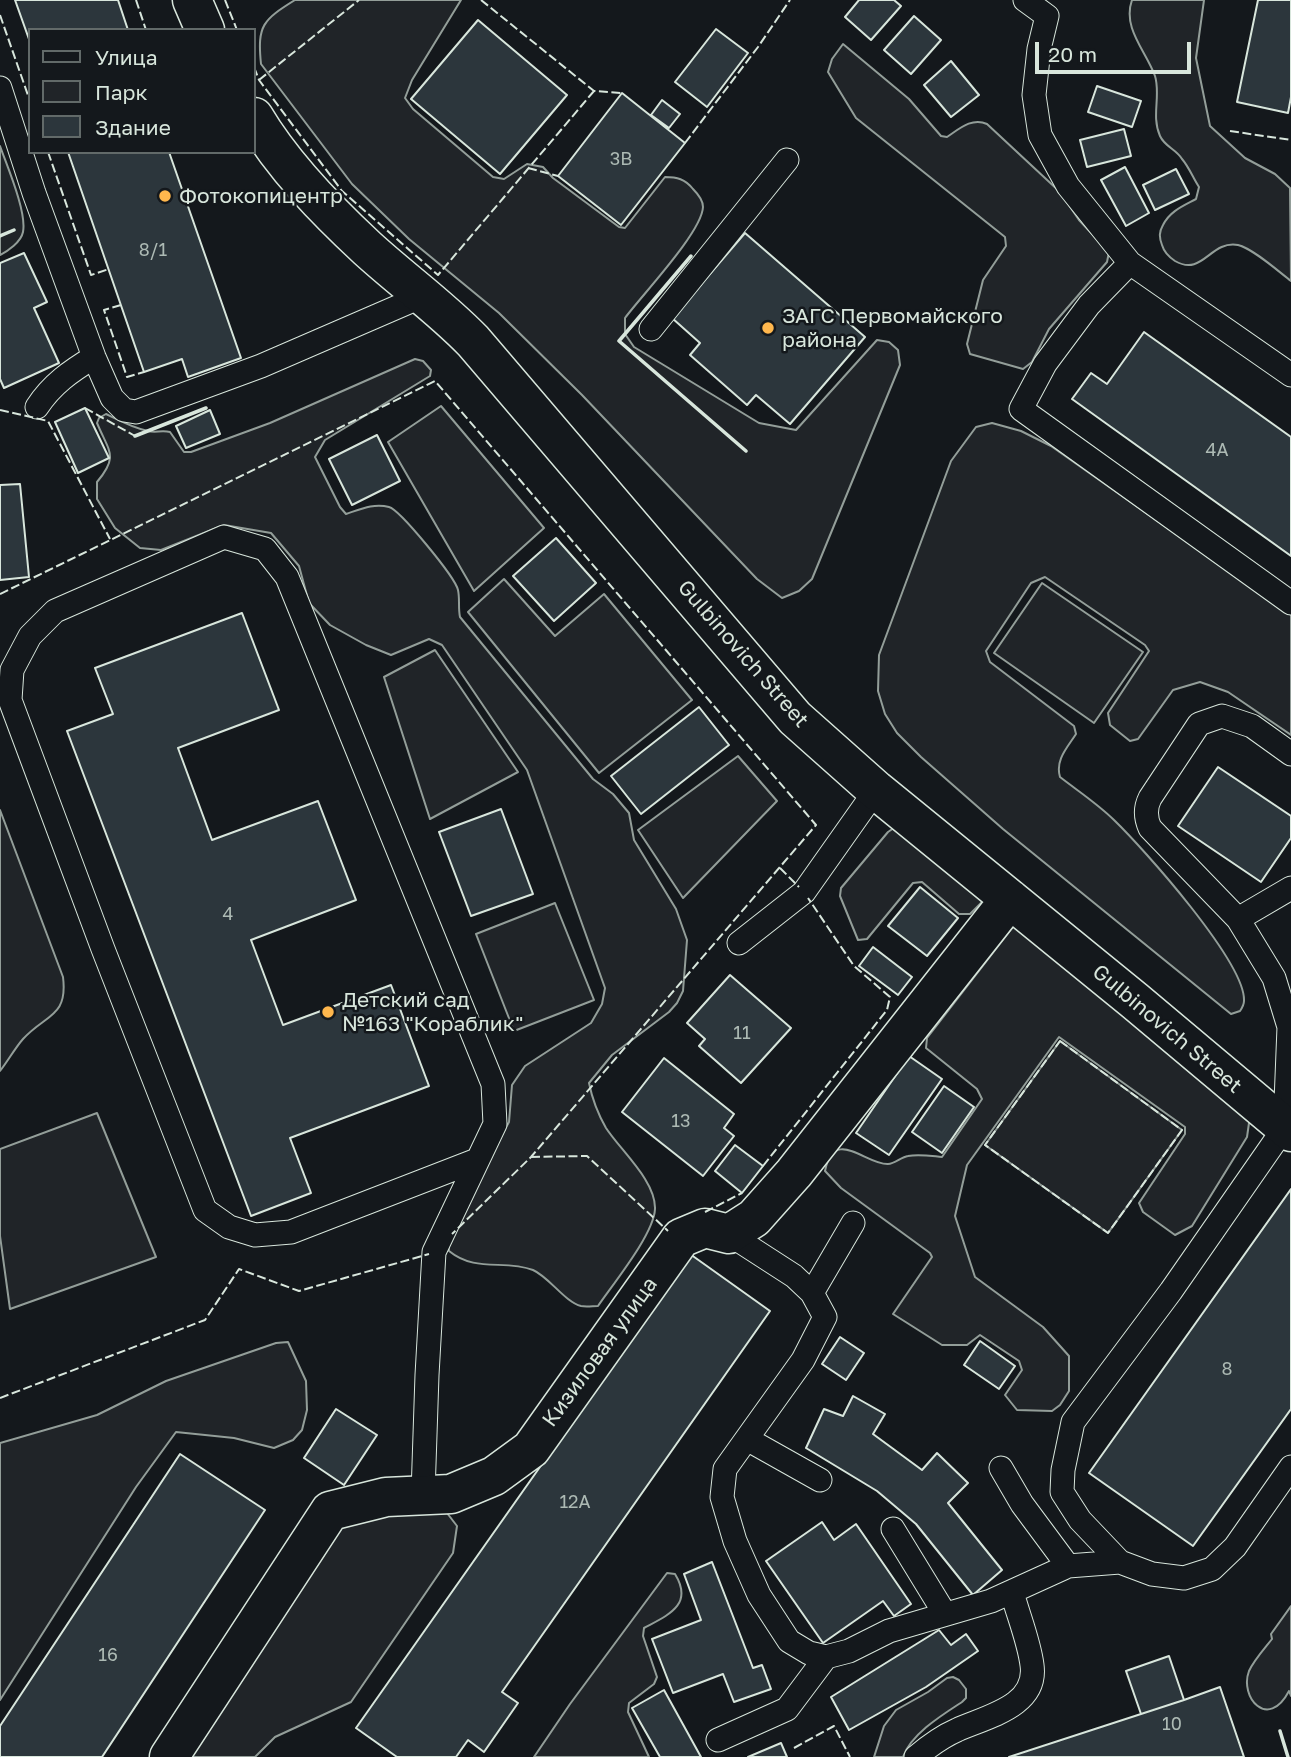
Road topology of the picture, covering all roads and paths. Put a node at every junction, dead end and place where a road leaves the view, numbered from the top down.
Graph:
1 (192, 0) edge
2 (1025, 0) edge
3 (1051, 8) edge
4 (204, 28) edge
5 (0, 88) edge
6 (256, 120) edge
7 (787, 160) dead end
8 (1130, 263) junction
9 (425, 295) junction
10 (651, 328) dead end
11 (94, 357) junction
12 (1291, 375) edge
13 (37, 407) dead end
14 (1291, 603) edge
15 (1291, 754) edge
16 (876, 790) junction
17 (1291, 888) edge
18 (1010, 899) junction
19 (1238, 919) junction
20 (739, 943) dead end
21 (1289, 1127) edge
22 (477, 1160) junction
23 (853, 1223) dead end
24 (729, 1234) junction
25 (812, 1293) junction
26 (747, 1439) junction
27 (1291, 1467) edge
28 (1001, 1468) dead end
29 (820, 1480) dead end
30 (424, 1494) junction
31 (893, 1530) dead end
32 (1121, 1562) junction
33 (1068, 1566) junction
34 (1012, 1592) junction
35 (945, 1614) junction
36 (826, 1657) junction
37 (718, 1740) dead end
38 (169, 1757) edge
39 (916, 1757) edge

1 - 4 street
2 - 3 lane
3 - 8 lane
5 - 11 lane
6 - 9 street, Gulbinovich Street
7 - 10 lane
8 - 12 lane
8 - 14 lane
9 - 11 lane
9 - 16 street, Gulbinovich Street
11 - 13 lane
15 - 19 lane
16 - 18 street, Gulbinovich Street
16 - 20 lane
17 - 19 lane
18 - 21 street, Gulbinovich Street
18 - 24 street
19 - 21 lane
21 - 32 lane
22 - 22 lane
22 - 30 lane
23 - 25 lane
24 - 25 lane
24 - 30 street, Кизиловая улица
25 - 26 lane
26 - 29 lane
26 - 36 lane
27 - 32 lane
28 - 33 lane
30 - 38 street, Кизиловая улица
31 - 35 lane
32 - 33 lane
33 - 34 lane
34 - 35 lane
34 - 39 lane
35 - 36 lane
36 - 37 lane

